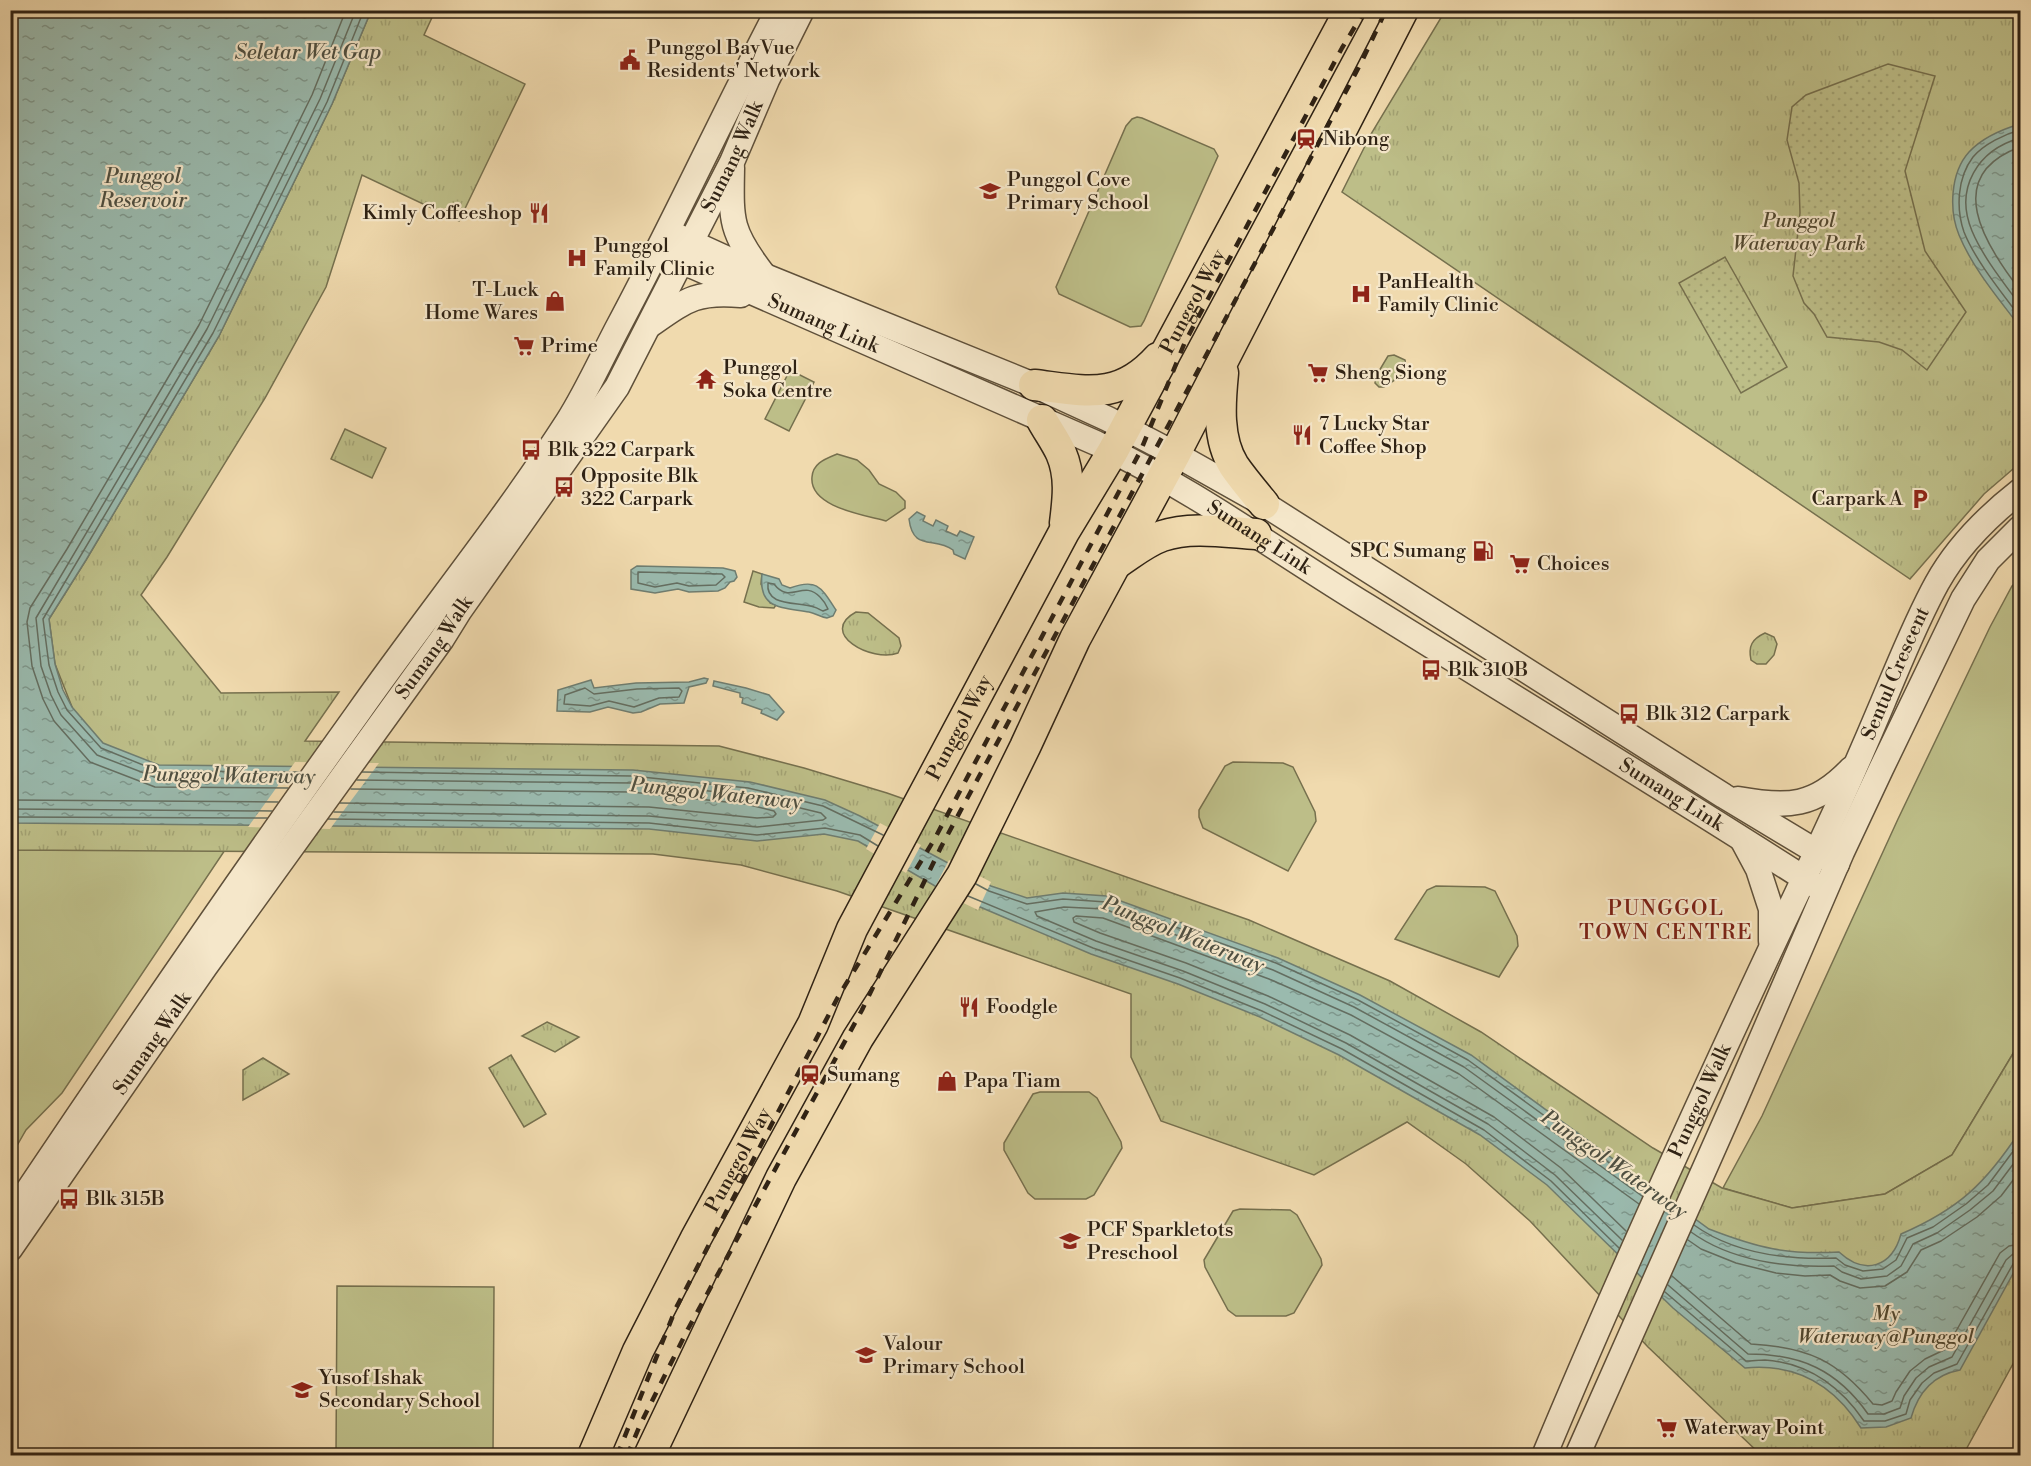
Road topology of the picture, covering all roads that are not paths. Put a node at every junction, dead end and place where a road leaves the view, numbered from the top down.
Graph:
1 (778, 10) edge
2 (802, 10) edge
3 (1350, 10) edge
4 (1403, 10) edge
5 (732, 162) junction
6 (663, 241) junction
7 (686, 252) junction
8 (762, 286) junction
9 (647, 327) junction
10 (1172, 343) junction
11 (1225, 358) junction
12 (1034, 385) junction
13 (1042, 420) junction
14 (1119, 439) junction
15 (1168, 466) junction
16 (2020, 491) edge
17 (1264, 504) junction
18 (2020, 528) edge
19 (1064, 532) junction
20 (1256, 534) junction
21 (1114, 566) junction
22 (432, 633) junction
23 (1857, 763) junction
24 (1724, 796) junction
25 (1741, 838) junction
26 (1827, 857) junction
27 (1804, 878) junction
28 (1824, 891) junction
29 (1771, 947) junction
30 (10, 1217) edge
31 (10, 1249) edge
32 (593, 1455) edge
33 (649, 1455) edge
34 (1544, 1455) edge
35 (1577, 1455) edge

1 - 6 street, Sumang Walk
2 - 5 street, Sumang Walk
3 - 10 main road, Punggol Way
4 - 11 main road
5 - 7 street, Sumang Walk
5 - 8 street
6 - 7 street, Sumang Link
6 - 22 street, Sumang Walk
7 - 8 street, Sumang Link
7 - 9 street, Sumang Walk
8 - 9 street
8 - 12 street, Sumang Link
8 - 13 street, Sumang Link
9 - 22 street, Sumang Walk
10 - 12 main road
10 - 14 main road, Punggol Way
11 - 15 main road
11 - 17 main road
12 - 14 street, Sumang Link
13 - 14 street, Sumang Link
13 - 19 main road
14 - 15 street, Sumang Link
14 - 19 main road, Punggol Way
15 - 17 street, Sumang Link
15 - 20 street, Sumang Link
15 - 21 main road
16 - 23 street, Sentul Crescent
17 - 24 street, Sumang Link
18 - 26 street, Sentul Crescent
19 - 32 main road, Punggol Way
20 - 21 main road
20 - 25 street, Sumang Link
21 - 33 main road
22 - 30 street, Sumang Walk
22 - 31 street, Sumang Walk
23 - 24 street
23 - 26 street, Sentul Crescent
24 - 26 street, Sumang Link
25 - 27 street, Sumang Link
25 - 29 street
26 - 27 street, Sentul Crescent
26 - 28 street, Sentul Crescent
27 - 28 street, Sumang Link
27 - 29 street, Punggol Walk
28 - 35 street, Punggol Walk
29 - 34 street, Punggol Walk

